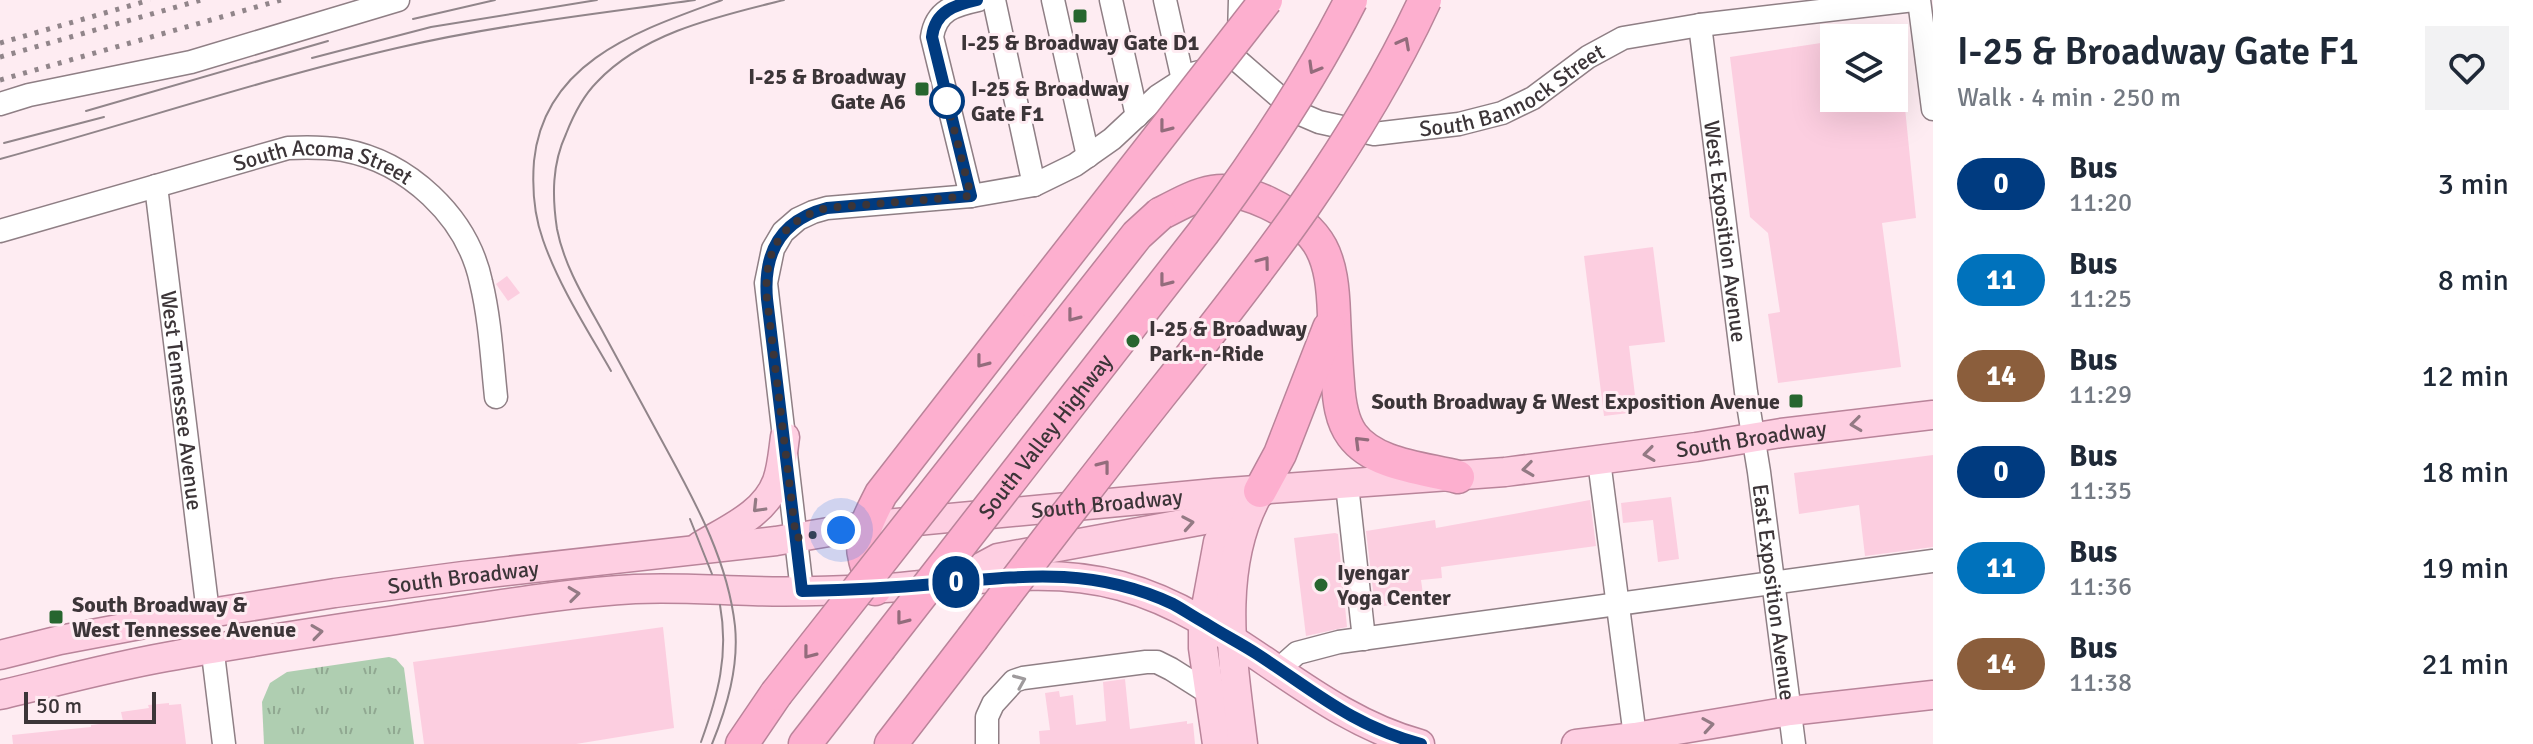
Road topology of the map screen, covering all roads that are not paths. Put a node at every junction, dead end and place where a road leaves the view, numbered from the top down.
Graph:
1 (398, 0) edge
2 (978, 0) edge
3 (994, 0) edge
4 (1053, 0) edge
5 (1111, 0) edge
6 (1165, 0) edge
7 (1240, 0) edge
8 (1266, 0) edge
9 (1351, 0) edge
10 (1425, 0) edge
11 (1916, 0) edge
12 (1724, 11) edge
13 (1700, 25) junction
14 (1238, 61) junction
15 (1183, 80) junction
16 (0, 104) edge
17 (1933, 109) edge
18 (1137, 116) junction
19 (1088, 156) junction
20 (1034, 185) junction
21 (156, 186) junction
22 (971, 196) junction
23 (0, 231) edge
24 (1334, 314) junction
25 (496, 397) dead end
26 (1933, 415) edge
27 (785, 437) junction
28 (1754, 439) junction
29 (1599, 461) junction
30 (1458, 477) junction
31 (1347, 485) junction
32 (1254, 501) junction
33 (864, 526) junction
34 (796, 538) junction
35 (692, 550) junction
36 (1933, 561) edge
37 (951, 582) junction
38 (1773, 582) junction
39 (875, 589) junction
40 (802, 591) junction
41 (1617, 603) junction
42 (209, 614) junction
43 (1203, 623) junction
44 (972, 639) junction
45 (1232, 639) junction
46 (1364, 639) junction
47 (213, 650) junction
48 (0, 655) edge
49 (1279, 669) junction
50 (844, 692) junction
51 (1209, 693) junction
52 (0, 695) edge
53 (1933, 695) edge
54 (1790, 711) junction
55 (1635, 741) edge
56 (224, 744) edge
57 (742, 744) edge
58 (796, 744) edge
59 (805, 744) edge
60 (891, 744) edge
61 (917, 744) edge
62 (987, 744) edge
63 (1217, 744) edge
64 (1243, 744) edge
65 (1420, 744) edge
66 (1576, 744) edge
67 (1794, 744) edge

1 - 16 street
2 - 22 street
3 - 20 street
4 - 19 street
5 - 18 street
6 - 15 street
7 - 14 street
8 -> 33 highway, bridge
9 -> 50 highway, South Valley Highway, bridge
44 -> 10 highway, bridge
11 - 12 street, South Bannock Street
11 - 17 street
12 - 13 street, South Bannock Street
13 - 14 street, South Bannock Street
13 - 28 street, West Exposition Avenue
14 - 15 street
15 - 18 street
18 - 19 street
19 - 20 street
20 - 22 street
21 - 23 street, South Acoma Street
21 - 25 street, South Acoma Street
21 - 42 street, West Tennessee Avenue
22 - 27 street
30 -> 24 highway
24 - 32 highway
24 -> 57 highway, bridge
26 -> 28 main road, South Broadway
27 - 34 street
27 -> 35 main road
28 -> 29 main road, South Broadway
28 - 38 street, East Exposition Avenue
29 -> 30 main road, South Broadway
29 - 41 street
30 - 31 main road, South Broadway
31 - 32 main road, South Broadway
31 - 46 street
32 - 33 main road, South Broadway
37 -> 32 main road
32 - 43 main road
32 - 45 main road
33 - 34 main road, South Broadway
33 - 39 highway
34 - 35 main road, South Broadway
34 - 40 street
35 - 42 main road, South Broadway
36 - 38 street
37 - 39 main road, South Broadway
37 - 43 main road, South Broadway
38 - 41 street
38 - 54 street, East Exposition Avenue
39 - 40 main road, South Broadway
47 -> 40 main road, South Broadway
41 - 46 street
41 - 55 street
42 - 47 street, West Tennessee Avenue
42 - 48 main road, South Broadway
43 - 45 main road, South Broadway
43 - 51 main road
44 - 60 highway
44 - 61 highway
45 - 49 main road, South Broadway
45 - 64 main road
46 - 49 street
47 - 52 main road, South Broadway
47 - 56 street, West Tennessee Avenue
49 - 65 main road, South Broadway
50 - 58 highway
50 - 59 highway, South Valley Highway
62 -> 51 street
51 - 63 main road
53 - 54 main road
55 -> 54 main road
54 - 67 street, East Exposition Avenue
55 - 66 main road

